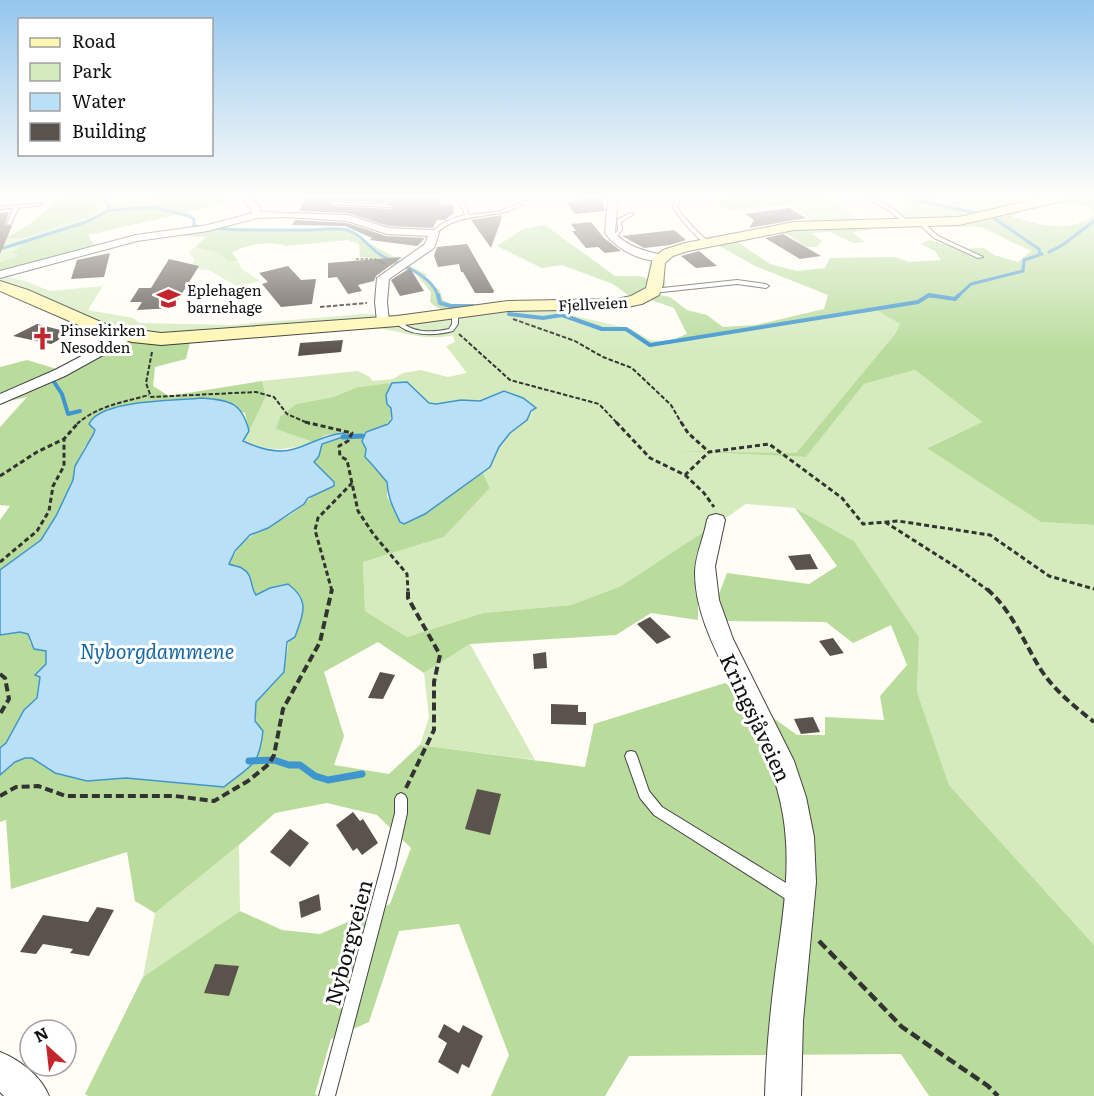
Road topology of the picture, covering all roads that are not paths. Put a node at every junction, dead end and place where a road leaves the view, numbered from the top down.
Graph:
1 (106, 249) edge
2 (425, 249) edge
3 (631, 249) edge
4 (678, 249) edge
5 (963, 249) edge
6 (980, 257) dead end
7 (661, 258) junction
8 (1, 284) edge
9 (766, 286) dead end
10 (652, 291) junction
11 (390, 322) junction
12 (128, 336) junction
13 (0, 399) edge
14 (716, 520) road end
15 (631, 756) dead end
16 (401, 799) road end
17 (798, 910) junction
18 (0, 1069) edge
19 (31, 1096) edge
20 (327, 1096) edge
21 (783, 1096) edge

1 - 8 street
2 - 11 street
3 - 7 street
4 - 7 main road
5 - 6 lane
7 - 10 main road, Fjellveien
8 - 12 main road, Fjellveien
9 - 10 lane
10 - 11 main road, Fjellveien
11 - 12 main road, Fjellveien
12 - 13 street
14 - 17 street, Kringsjåveien
15 - 17 lane
16 - 20 lane, Nyborgveien
17 - 21 street, Kringsjåveien
18 - 19 street

